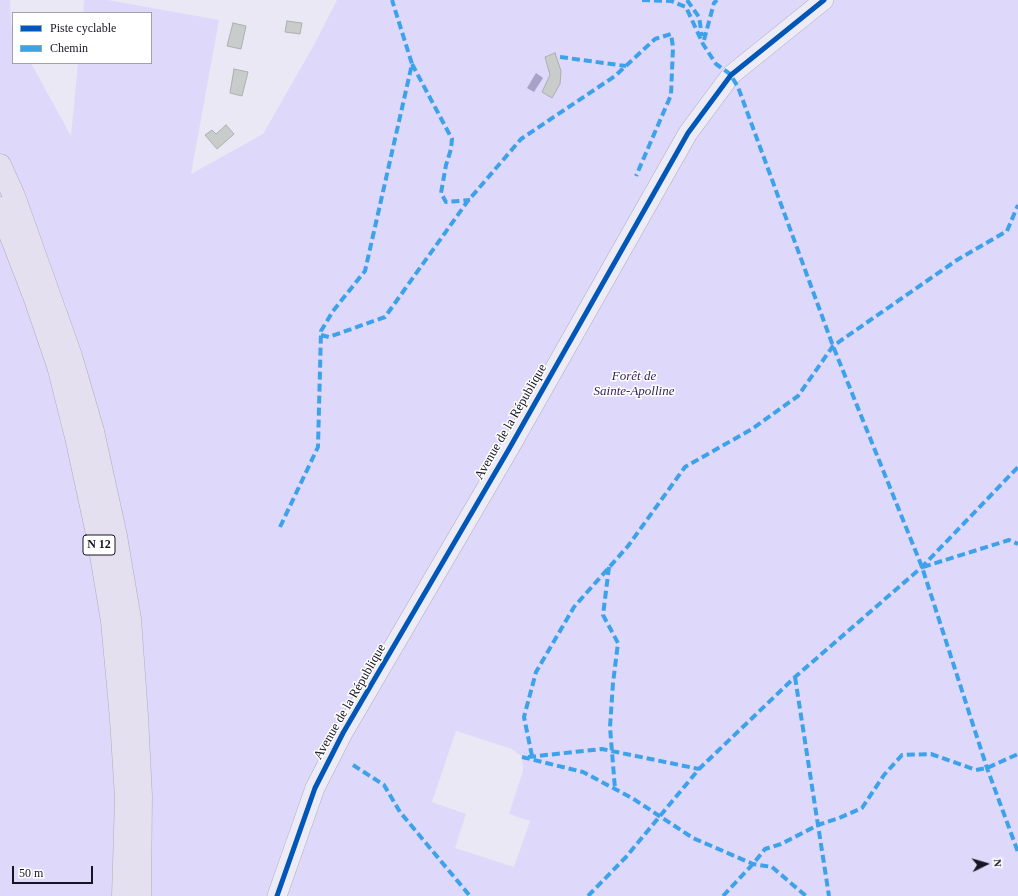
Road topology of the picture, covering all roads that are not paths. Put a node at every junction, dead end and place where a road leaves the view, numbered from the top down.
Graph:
1 (824, 0) edge
2 (0, 166) edge
3 (0, 208) edge
4 (123, 896) edge
5 (140, 896) edge
6 (278, 896) edge

1 - 6 main road, Avenue de la République
2 - 5 highway, N 12
3 - 4 highway, N 12

